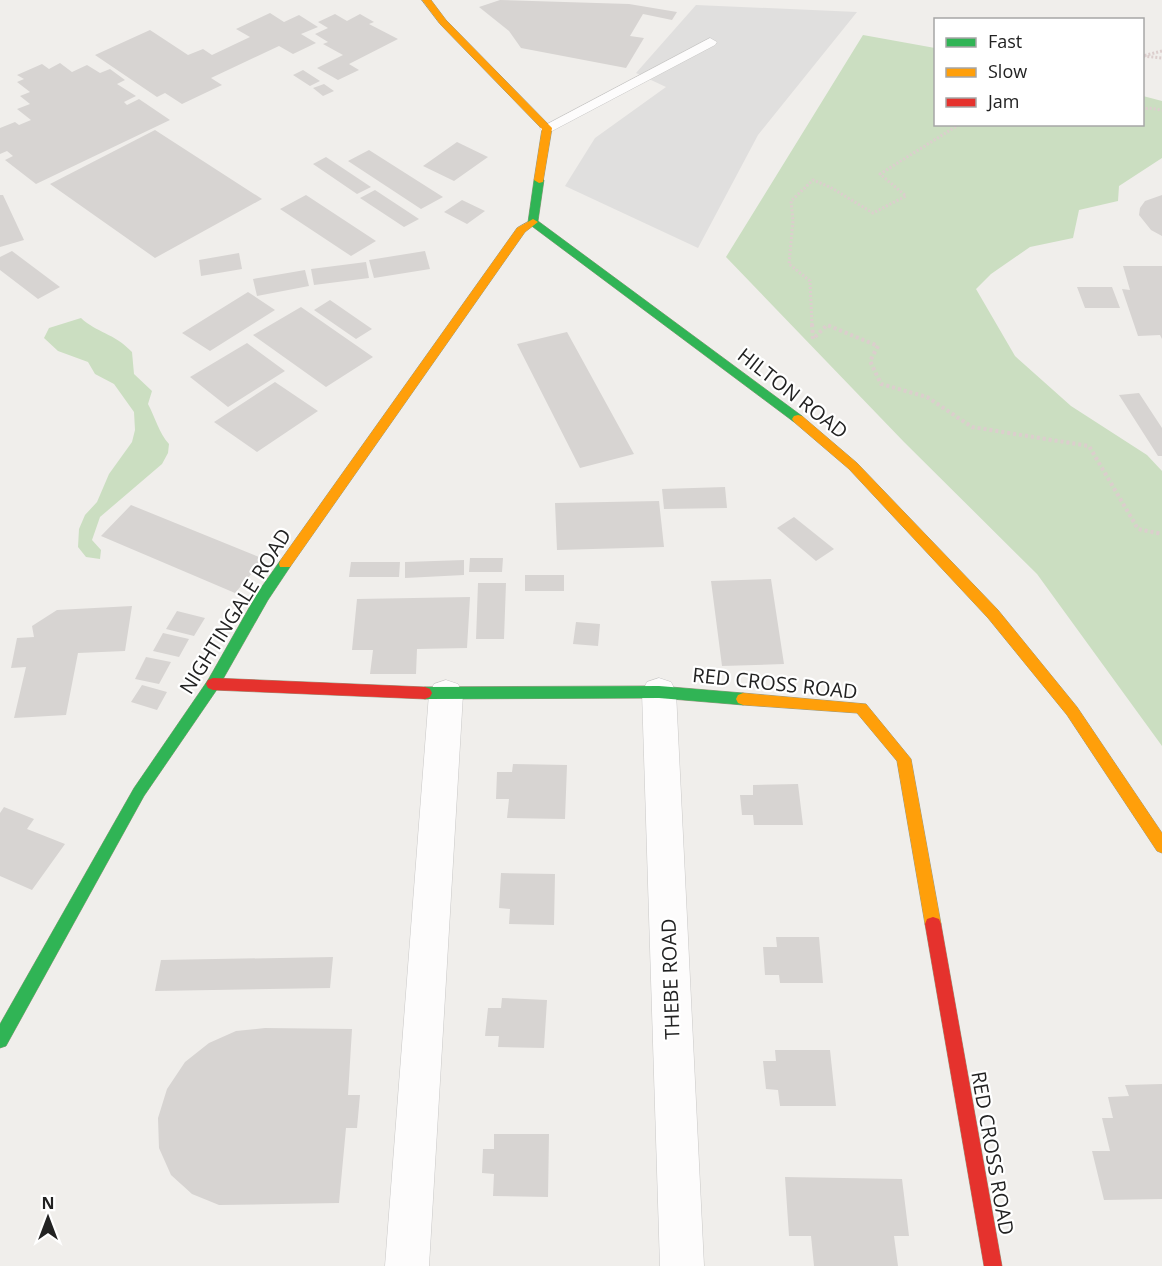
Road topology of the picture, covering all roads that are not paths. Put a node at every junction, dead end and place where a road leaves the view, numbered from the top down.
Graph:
1 (426, 0) edge
2 (710, 42) dead end
3 (547, 128) junction
4 (532, 222) junction
5 (213, 684) junction
6 (659, 692) junction
7 (447, 694) junction
8 (1162, 846) edge
9 (0, 1040) edge
10 (407, 1266) edge
11 (682, 1266) edge
12 (993, 1266) edge

1 - 3 street
2 - 3 lane
3 - 4 street
4 - 5 street, NIGHTINGALE ROAD
4 - 8 street, HILTON ROAD
5 - 7 street, RED CROSS ROAD
5 - 9 street, NIGHTINGALE ROAD
6 - 7 street, RED CROSS ROAD
6 - 11 street, THEBE ROAD
6 - 12 street, RED CROSS ROAD
7 - 10 street

